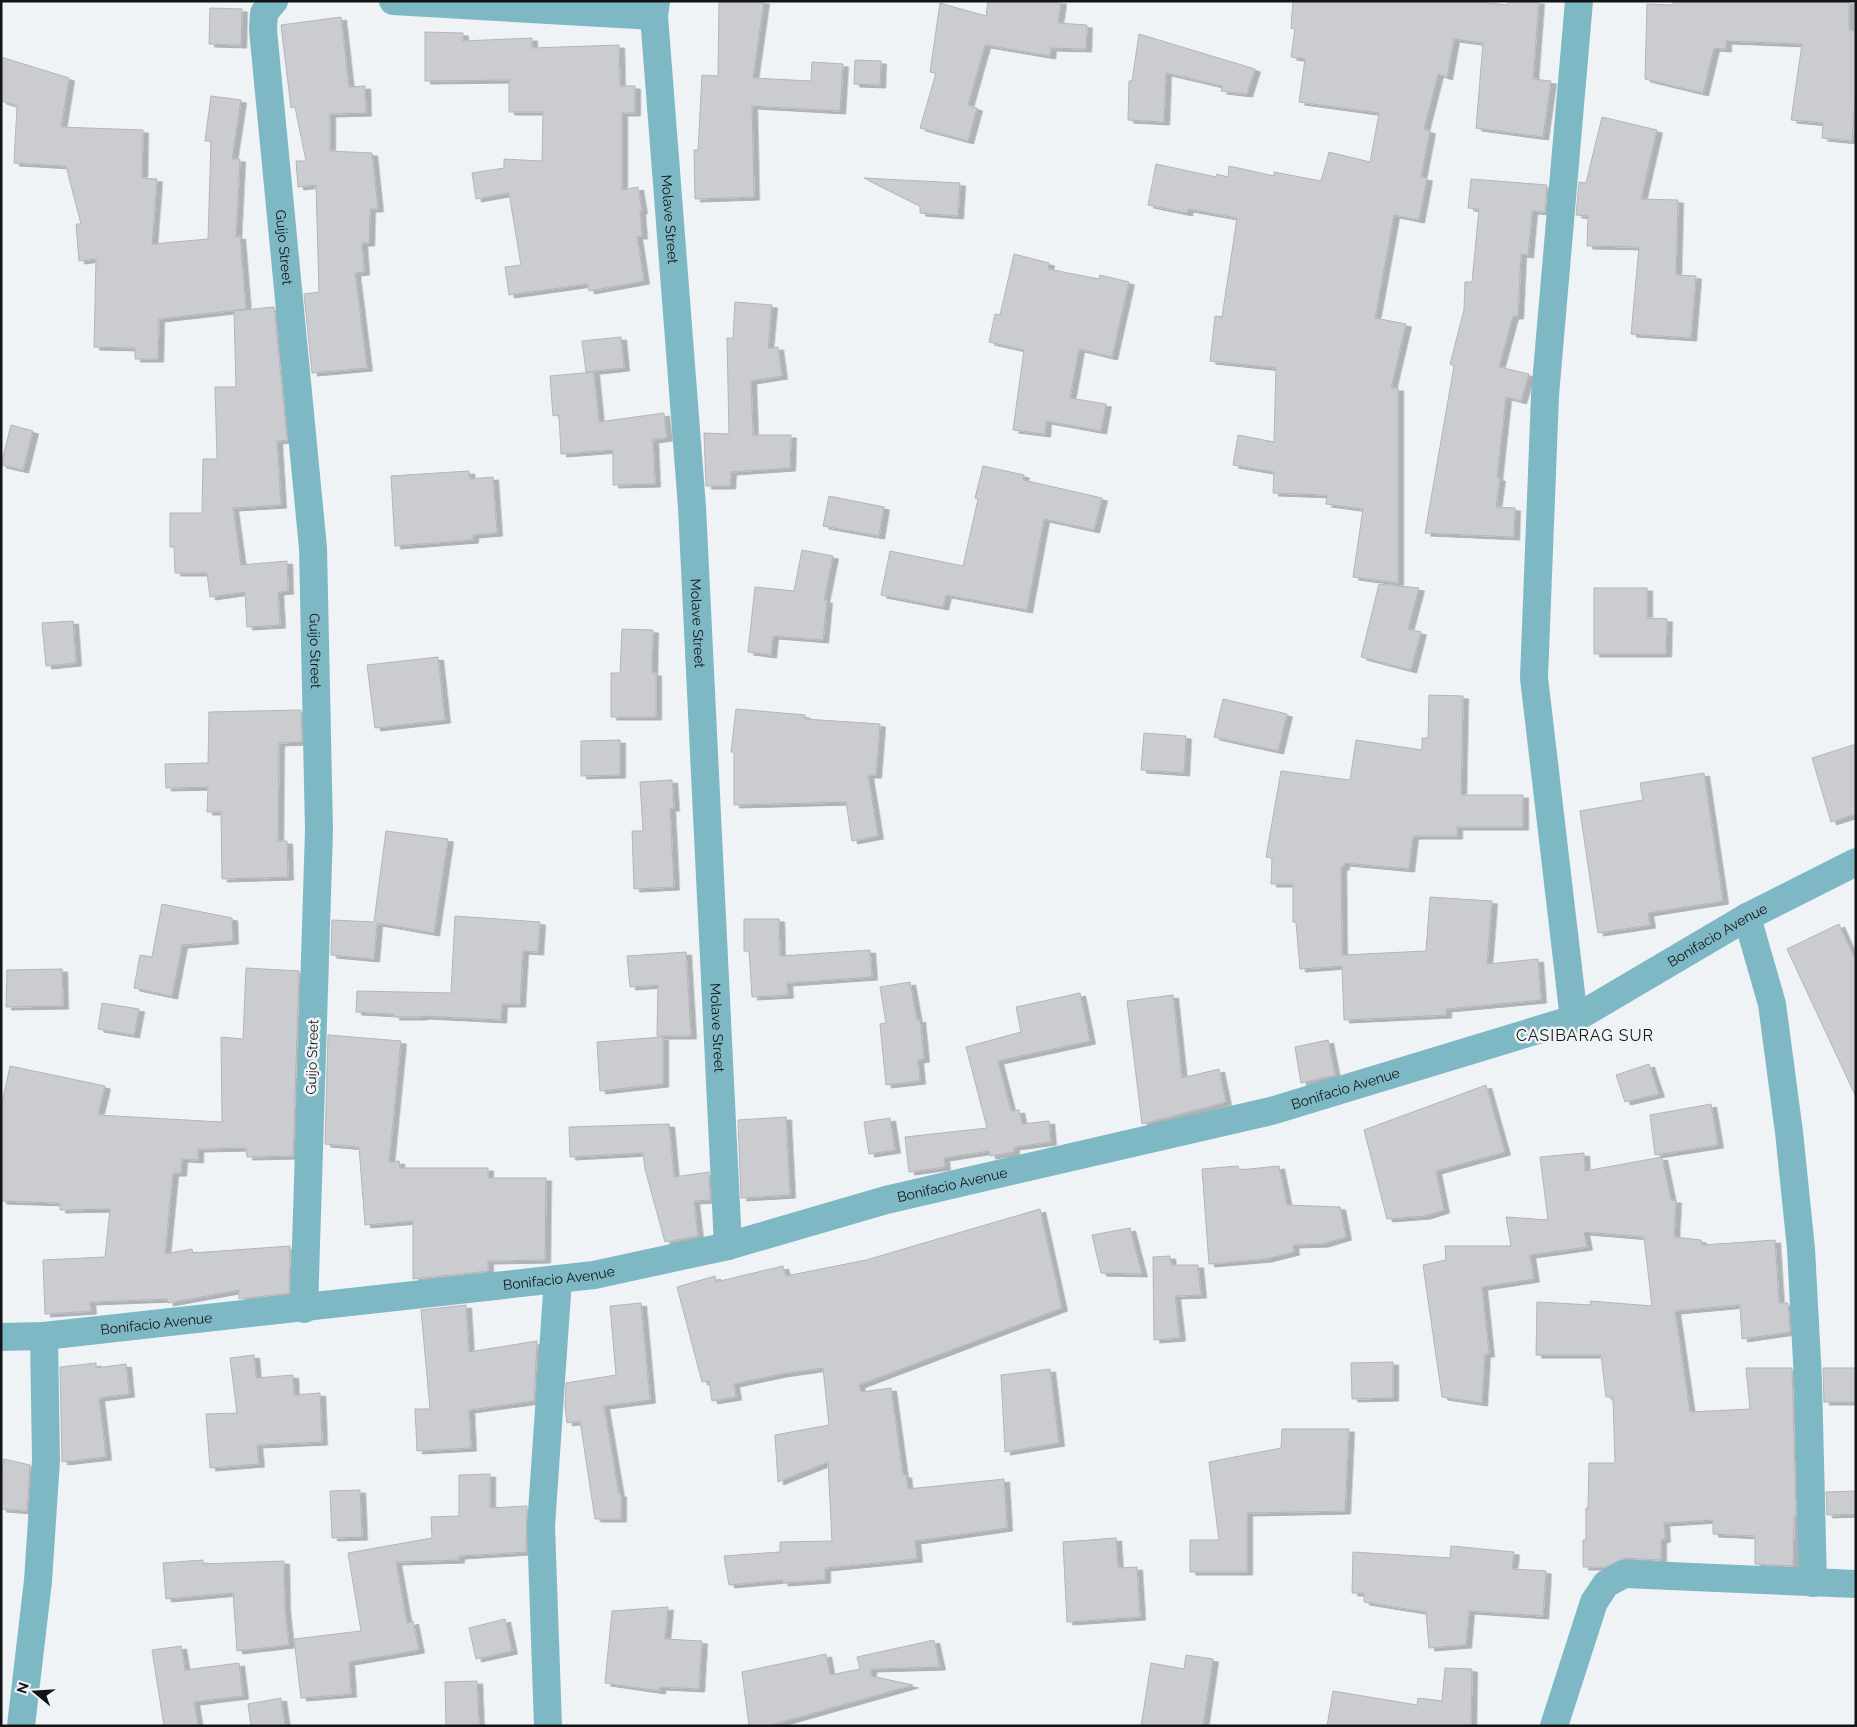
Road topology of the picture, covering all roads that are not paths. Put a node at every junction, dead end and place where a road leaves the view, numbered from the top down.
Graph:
1 (274, 1) edge
2 (393, 1) edge
3 (1579, 1) edge
4 (655, 9) edge
5 (1856, 862) edge
6 (1747, 917) junction
7 (1574, 1019) junction
8 (728, 1246) junction
9 (558, 1279) junction
10 (304, 1309) junction
11 (44, 1336) junction
12 (1, 1337) edge
13 (1814, 1583) junction
14 (1856, 1584) edge
15 (21, 1726) edge
16 (548, 1726) edge
17 (1554, 1726) edge

1 - 10 street, Guijo Street
2 - 4 street
3 - 7 street
4 - 8 street, Molave Street
5 - 6 street, Bonifacio Avenue
6 - 7 street, Bonifacio Avenue
6 - 13 street
7 - 8 street, Bonifacio Avenue
8 - 9 street, Bonifacio Avenue
9 - 10 street, Bonifacio Avenue
9 - 16 street
10 - 11 street, Bonifacio Avenue
11 - 12 street, Bonifacio Avenue
11 - 15 street
13 - 14 street
13 - 17 street

